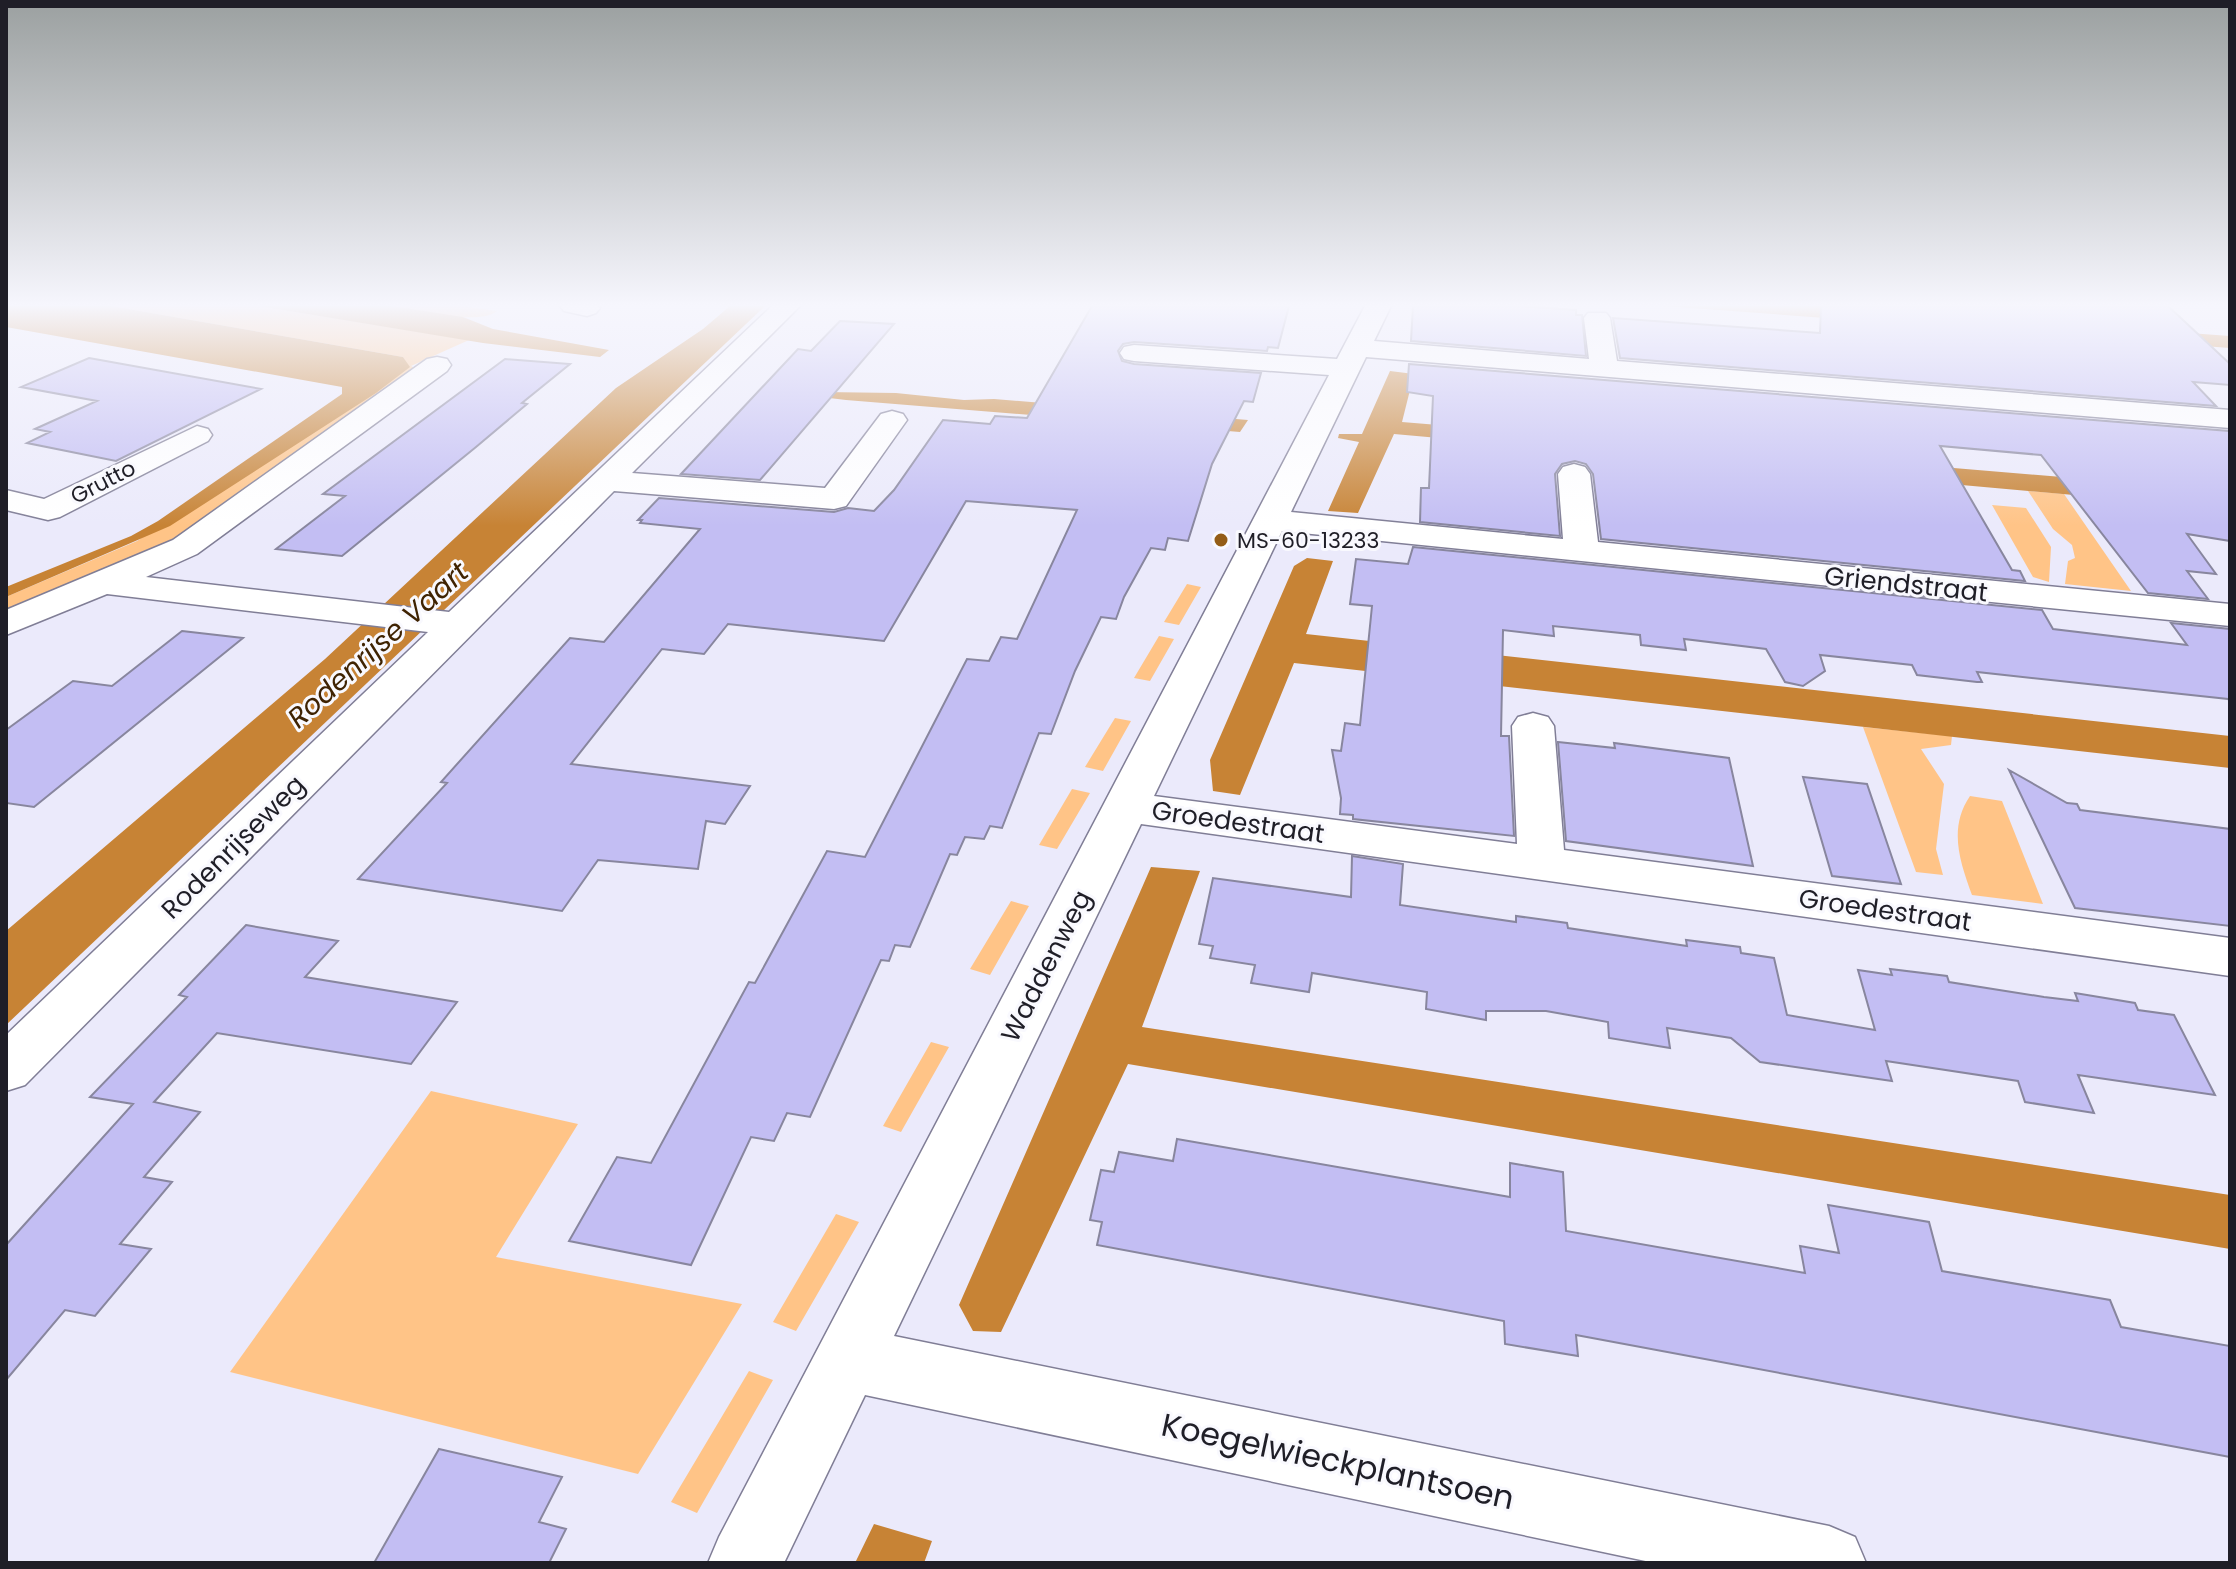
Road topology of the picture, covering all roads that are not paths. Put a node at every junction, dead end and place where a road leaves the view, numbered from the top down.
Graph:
1 (417, 379) edge
2 (711, 379) edge
3 (1342, 379) edge
4 (1732, 379) edge
5 (2230, 419) edge
6 (892, 420) dead end
7 (197, 435) dead end
8 (1574, 474) dead end
9 (606, 481) junction
10 (6, 500) edge
11 (1270, 520) junction
12 (1582, 552) junction
13 (103, 583) junction
14 (2230, 615) edge
15 (447, 623) junction
16 (6, 624) edge
17 (1533, 726) dead end
18 (1126, 807) junction
19 (1541, 862) junction
20 (2230, 957) edge
21 (6, 1069) edge
22 (848, 1359) junction
23 (745, 1563) edge
24 (1829, 1563) edge

1 - 13 street
2 - 9 street, Rodenrijseweg
3 - 11 street, Waddenweg
4 - 5 street
6 - 9 street
7 - 10 street, Grutto
8 - 12 street
9 - 15 street, Rodenrijseweg
11 - 12 street, Griendstraat
11 - 18 street, Waddenweg
12 - 14 street, Griendstraat
13 - 15 street
13 - 16 street
15 - 21 street, Rodenrijseweg
17 - 19 street
18 - 19 street, Groedestraat
18 - 22 street, Waddenweg
19 - 20 street, Groedestraat
22 - 23 street, Waddenweg
22 - 24 street, Koegelwieckplantsoen

